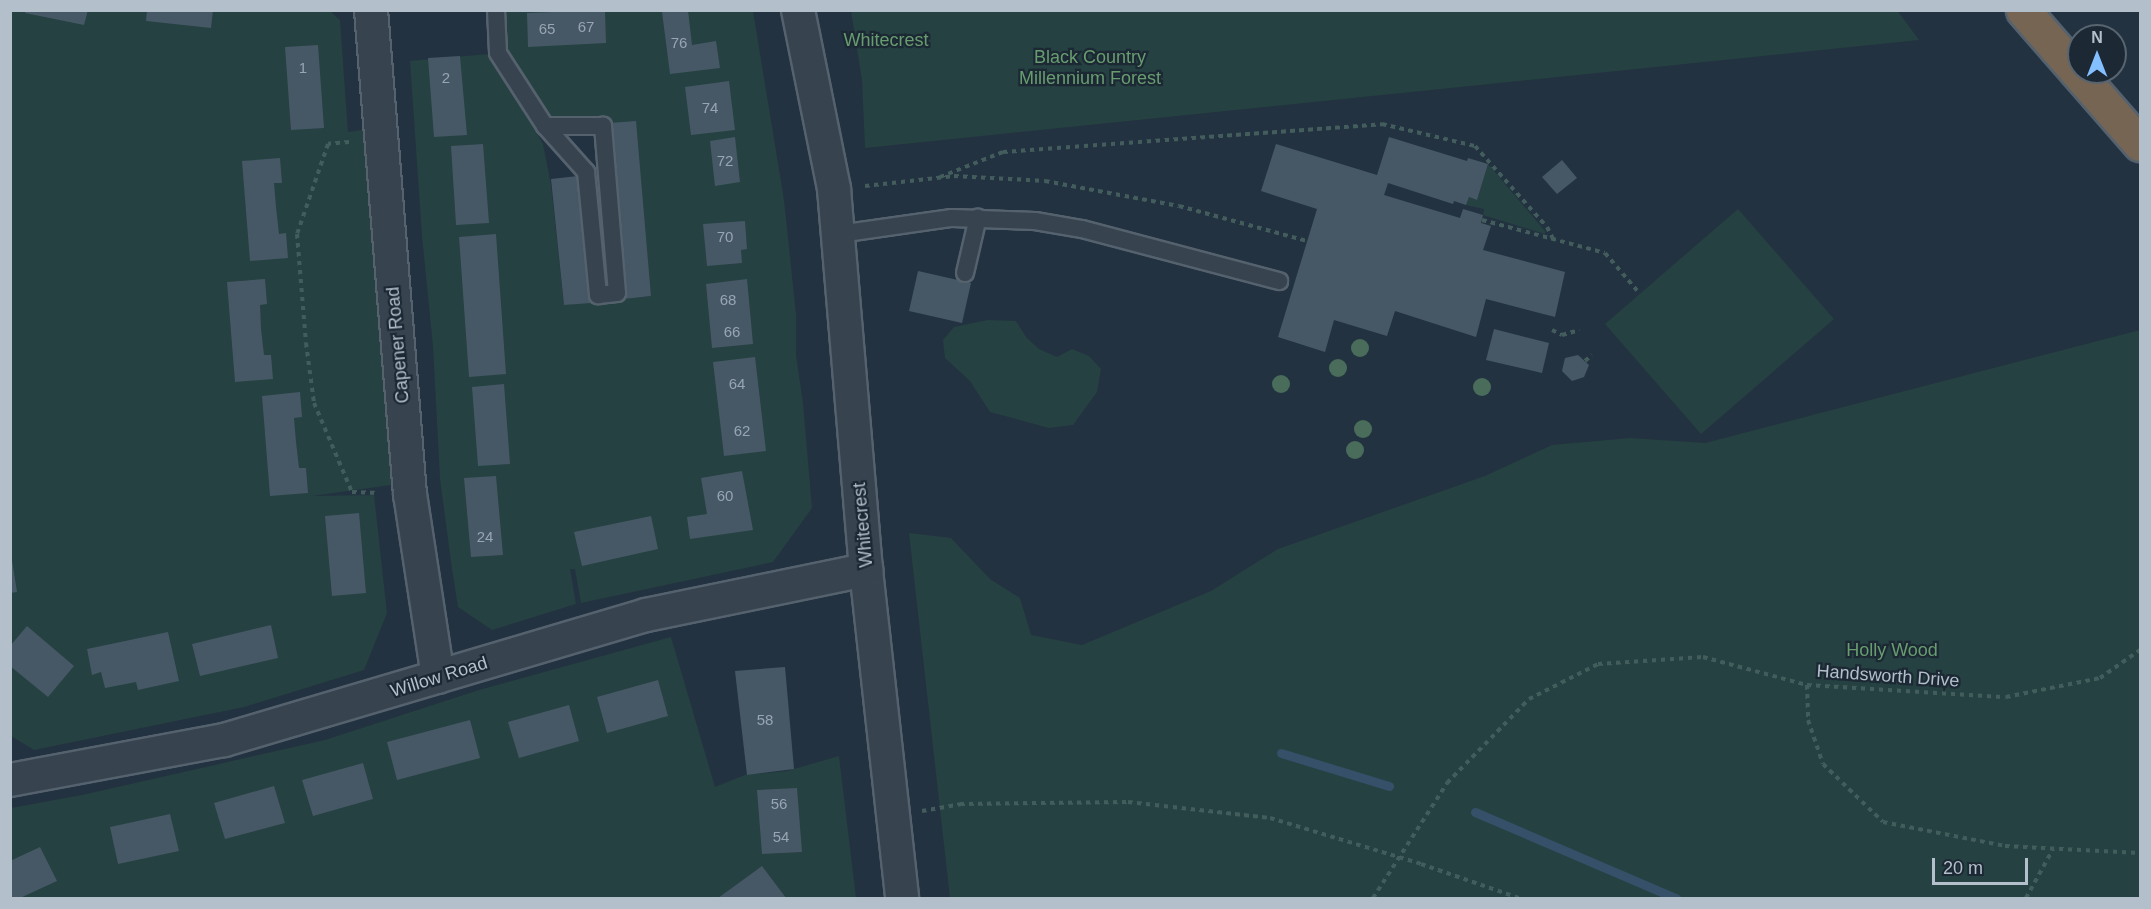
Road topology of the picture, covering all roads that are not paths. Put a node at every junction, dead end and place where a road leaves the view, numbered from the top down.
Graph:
1 (371, 10) edge
2 (496, 10) edge
3 (798, 10) edge
4 (2023, 10) edge
5 (545, 126) junction
6 (2140, 144) edge
7 (978, 218) junction
8 (840, 234) junction
9 (965, 273) dead end
10 (1279, 281) dead end
11 (866, 570) junction
12 (438, 677) junction
13 (10, 780) edge
14 (902, 898) edge

1 - 12 street, Capener Road
2 - 5 lane
3 - 8 street, Whitecrest
4 - 6 highway
5 - 5 lane
7 - 8 lane
7 - 9 lane
7 - 10 lane
8 - 11 street, Whitecrest
11 - 12 street, Willow Road
11 - 14 street, Whitecrest
12 - 13 street, Willow Road

